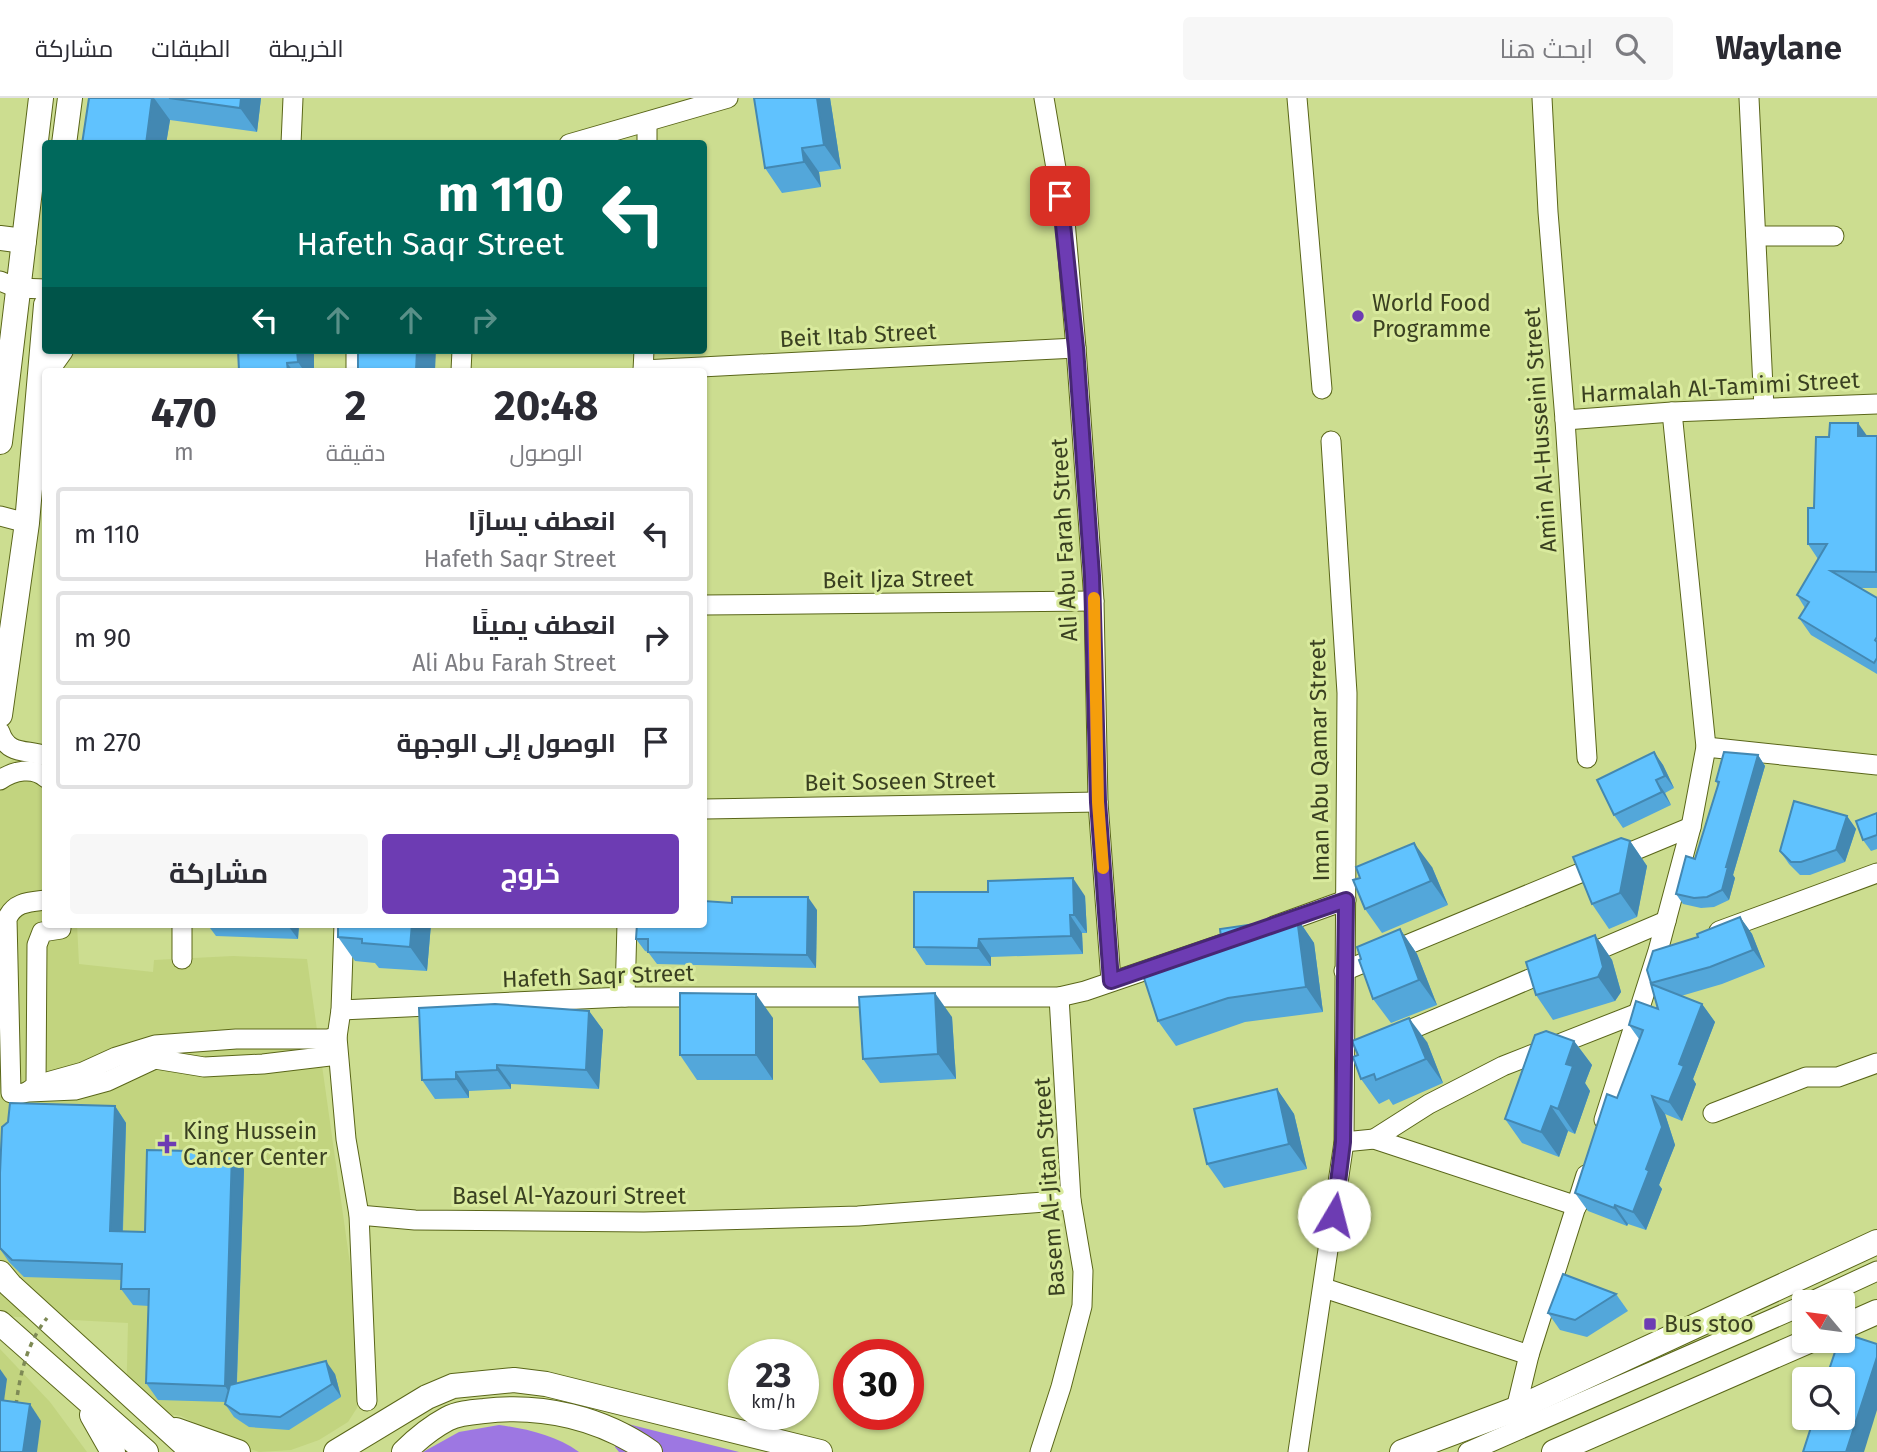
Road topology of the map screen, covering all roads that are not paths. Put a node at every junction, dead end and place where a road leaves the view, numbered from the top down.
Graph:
1 (41, 98) edge
2 (70, 98) edge
3 (293, 98) edge
4 (729, 98) edge
5 (1044, 98) edge
6 (1542, 98) edge
7 (1749, 98) edge
8 (1296, 99) edge
9 (647, 122) junction
10 (65, 140) edge
11 (291, 140) edge
12 (583, 140) edge
13 (647, 140) edge
14 (1756, 236) junction
15 (1834, 236) dead end
16 (12, 239) edge
17 (42, 291) edge
18 (9, 307) edge
19 (42, 308) edge
20 (1076, 348) junction
21 (699, 368) edge
22 (42, 385) edge
23 (1322, 389) dead end
24 (1877, 404) edge
25 (1764, 408) junction
26 (1672, 412) junction
27 (1565, 420) junction
28 (1331, 441) dead end
29 (0, 442) edge
30 (0, 516) edge
31 (27, 523) junction
32 (1094, 601) junction
33 (707, 605) edge
34 (0, 715) edge
35 (0, 732) edge
36 (1706, 747) junction
37 (42, 755) edge
38 (1587, 758) dead end
39 (1877, 765) edge
40 (42, 776) edge
41 (0, 780) edge
42 (1098, 802) junction
43 (707, 808) edge
44 (1691, 827) junction
45 (1877, 873) edge
46 (1346, 900) junction
47 (42, 901) edge
48 (1666, 921) junction
49 (61, 928) edge
50 (182, 928) edge
51 (344, 928) edge
52 (627, 928) edge
53 (1658, 951) junction
54 (182, 959) dead end
55 (1344, 971) junction
56 (1111, 981) junction
57 (625, 997) junction
58 (1059, 997) junction
59 (341, 1010) junction
60 (1639, 1013) junction
61 (338, 1046) junction
62 (1343, 1058) junction
63 (1877, 1063) edge
64 (21, 1094) junction
65 (1713, 1113) dead end
66 (1374, 1139) junction
67 (1343, 1142) junction
68 (1071, 1200) junction
69 (1577, 1206) junction
70 (359, 1215) junction
71 (1877, 1242) edge
72 (1877, 1272) edge
73 (0, 1273) edge
74 (1877, 1280) edge
75 (1324, 1288) junction
76 (1837, 1290) edge
77 (1854, 1290) edge
78 (0, 1293) edge
79 (1792, 1310) edge
80 (1877, 1312) edge
81 (1792, 1317) edge
82 (1855, 1321) edge
83 (0, 1323) edge
84 (71, 1341) junction
85 (1792, 1348) edge
86 (1529, 1355) junction
87 (65, 1382) junction
88 (367, 1401) dead end
89 (1516, 1409) junction
90 (162, 1425) junction
91 (113, 1452) edge
92 (146, 1452) edge
93 (193, 1452) edge
94 (238, 1452) edge
95 (336, 1452) edge
96 (404, 1452) edge
97 (650, 1452) edge
98 (821, 1452) edge
99 (1040, 1452) edge
100 (1298, 1452) edge
101 (1402, 1452) edge
102 (1468, 1452) edge
103 (1489, 1452) edge
104 (1554, 1452) edge

1 - 16 main road
2 - 10 main road
3 - 11 street
4 - 9 street
5 - 20 street, Ali Abu Farah Street
6 - 27 street, Amin Al-Husseini Street
7 - 14 street
8 - 23 street
9 - 12 street
9 - 13 street
14 - 15 street
14 - 25 street
16 - 18 main road
17 - 18 street
18 - 19 street
18 - 29 main road
20 - 21 street, Beit Itab Street
20 - 32 street, Ali Abu Farah Street
22 - 31 main road
24 - 25 street, Harmalah Al-Tamimi Street
25 - 26 street, Harmalah Al-Tamimi Street
26 - 27 street, Harmalah Al-Tamimi Street
26 - 36 street
27 - 38 street, Amin Al-Husseini Street
28 - 46 street, Iman Abu Qamar Street
30 - 31 street
31 - 34 main road
32 - 33 street, Beit Ijza Street
32 - 42 street, Ali Abu Farah Street
35 - 37 street
36 - 39 street
36 - 44 street
40 - 41 street
42 - 43 street, Beit Soseen Street
42 - 56 street, Ali Abu Farah Street
44 - 48 street
44 - 55 street
45 - 53 street
46 - 55 street, Iman Abu Qamar Street
46 - 56 street, Hafeth Saqr Street
47 - 64 street
48 - 53 street
48 - 62 street
49 - 64 street
50 - 54 street
51 - 59 street
52 - 57 street
53 - 60 street
55 - 62 street, Iman Abu Qamar Street
56 - 58 street, Hafeth Saqr Street
57 - 58 street, Hafeth Saqr Street
57 - 59 street, Hafeth Saqr Street
58 - 68 street, Basem Al-Jitan Street
59 - 61 street
60 - 66 street
60 - 69 street
61 - 64 street
61 - 70 street
62 - 67 street, Iman Abu Qamar Street
63 - 65 street
66 - 67 street
66 - 69 street
67 - 75 street, Iman Abu Qamar Street
68 - 70 street, Basel Al-Yazouri Street
68 - 99 street, Basem Al-Jitan Street
69 - 86 street
70 - 88 street
71 - 89 main road
72 - 76 street
73 - 84 main road
74 - 77 street
75 - 86 street
75 - 100 street, Iman Abu Qamar Street
78 - 84 main road
79 - 102 street
80 - 82 main road
81 - 103 street
83 - 87 main road
84 - 90 main road
85 - 104 main road
86 - 89 street
87 - 91 main road
87 - 92 main road
89 - 101 main road
90 - 93 main road
90 - 94 main road
95 - 98 main road
96 - 97 main road

